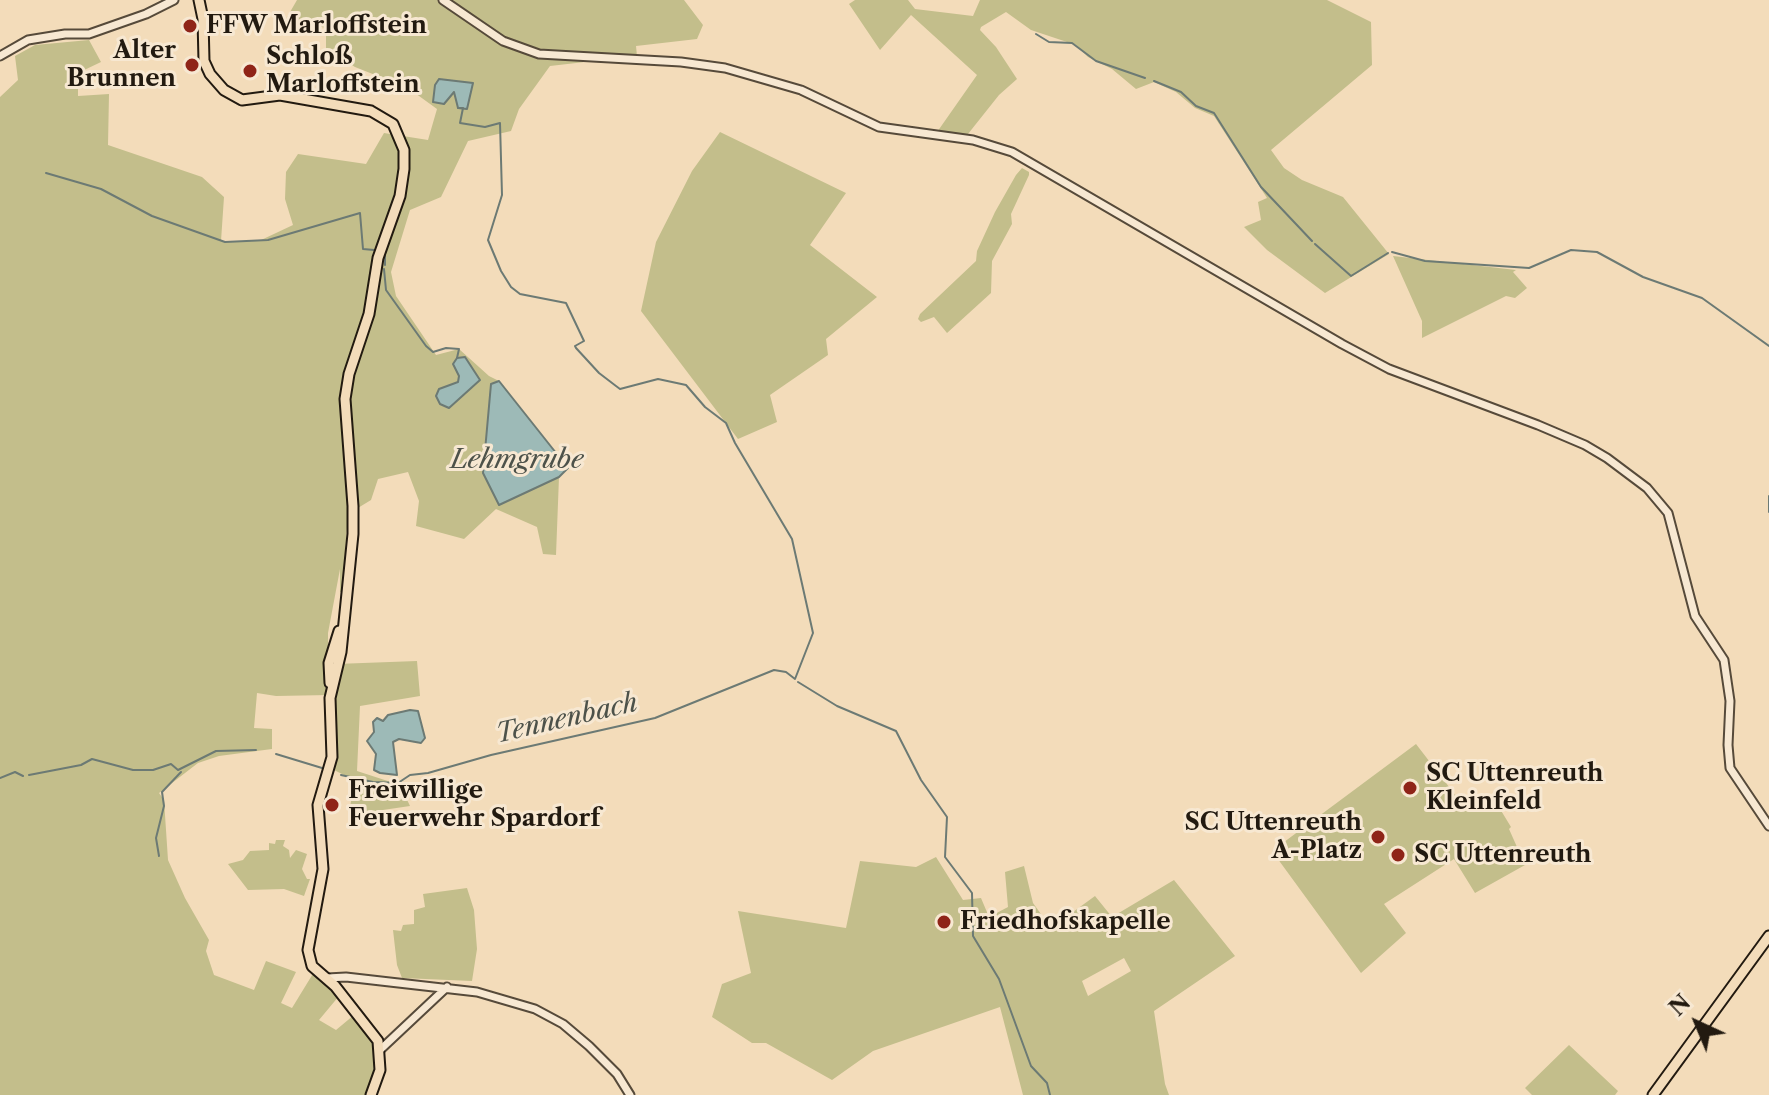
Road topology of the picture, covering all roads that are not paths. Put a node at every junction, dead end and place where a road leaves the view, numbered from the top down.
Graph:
1 (174, 0) edge
2 (199, 0) edge
3 (443, 0) edge
4 (0, 56) edge
5 (1769, 826) edge
6 (1769, 936) edge
7 (327, 978) junction
8 (447, 987) junction
9 (381, 1049) junction
10 (371, 1095) edge
11 (630, 1095) edge
12 (1653, 1095) edge

1 - 4 street
2 - 7 main road
3 - 5 street
6 - 12 main road
7 - 8 street
7 - 9 main road
8 - 9 street
8 - 11 street
9 - 10 main road

